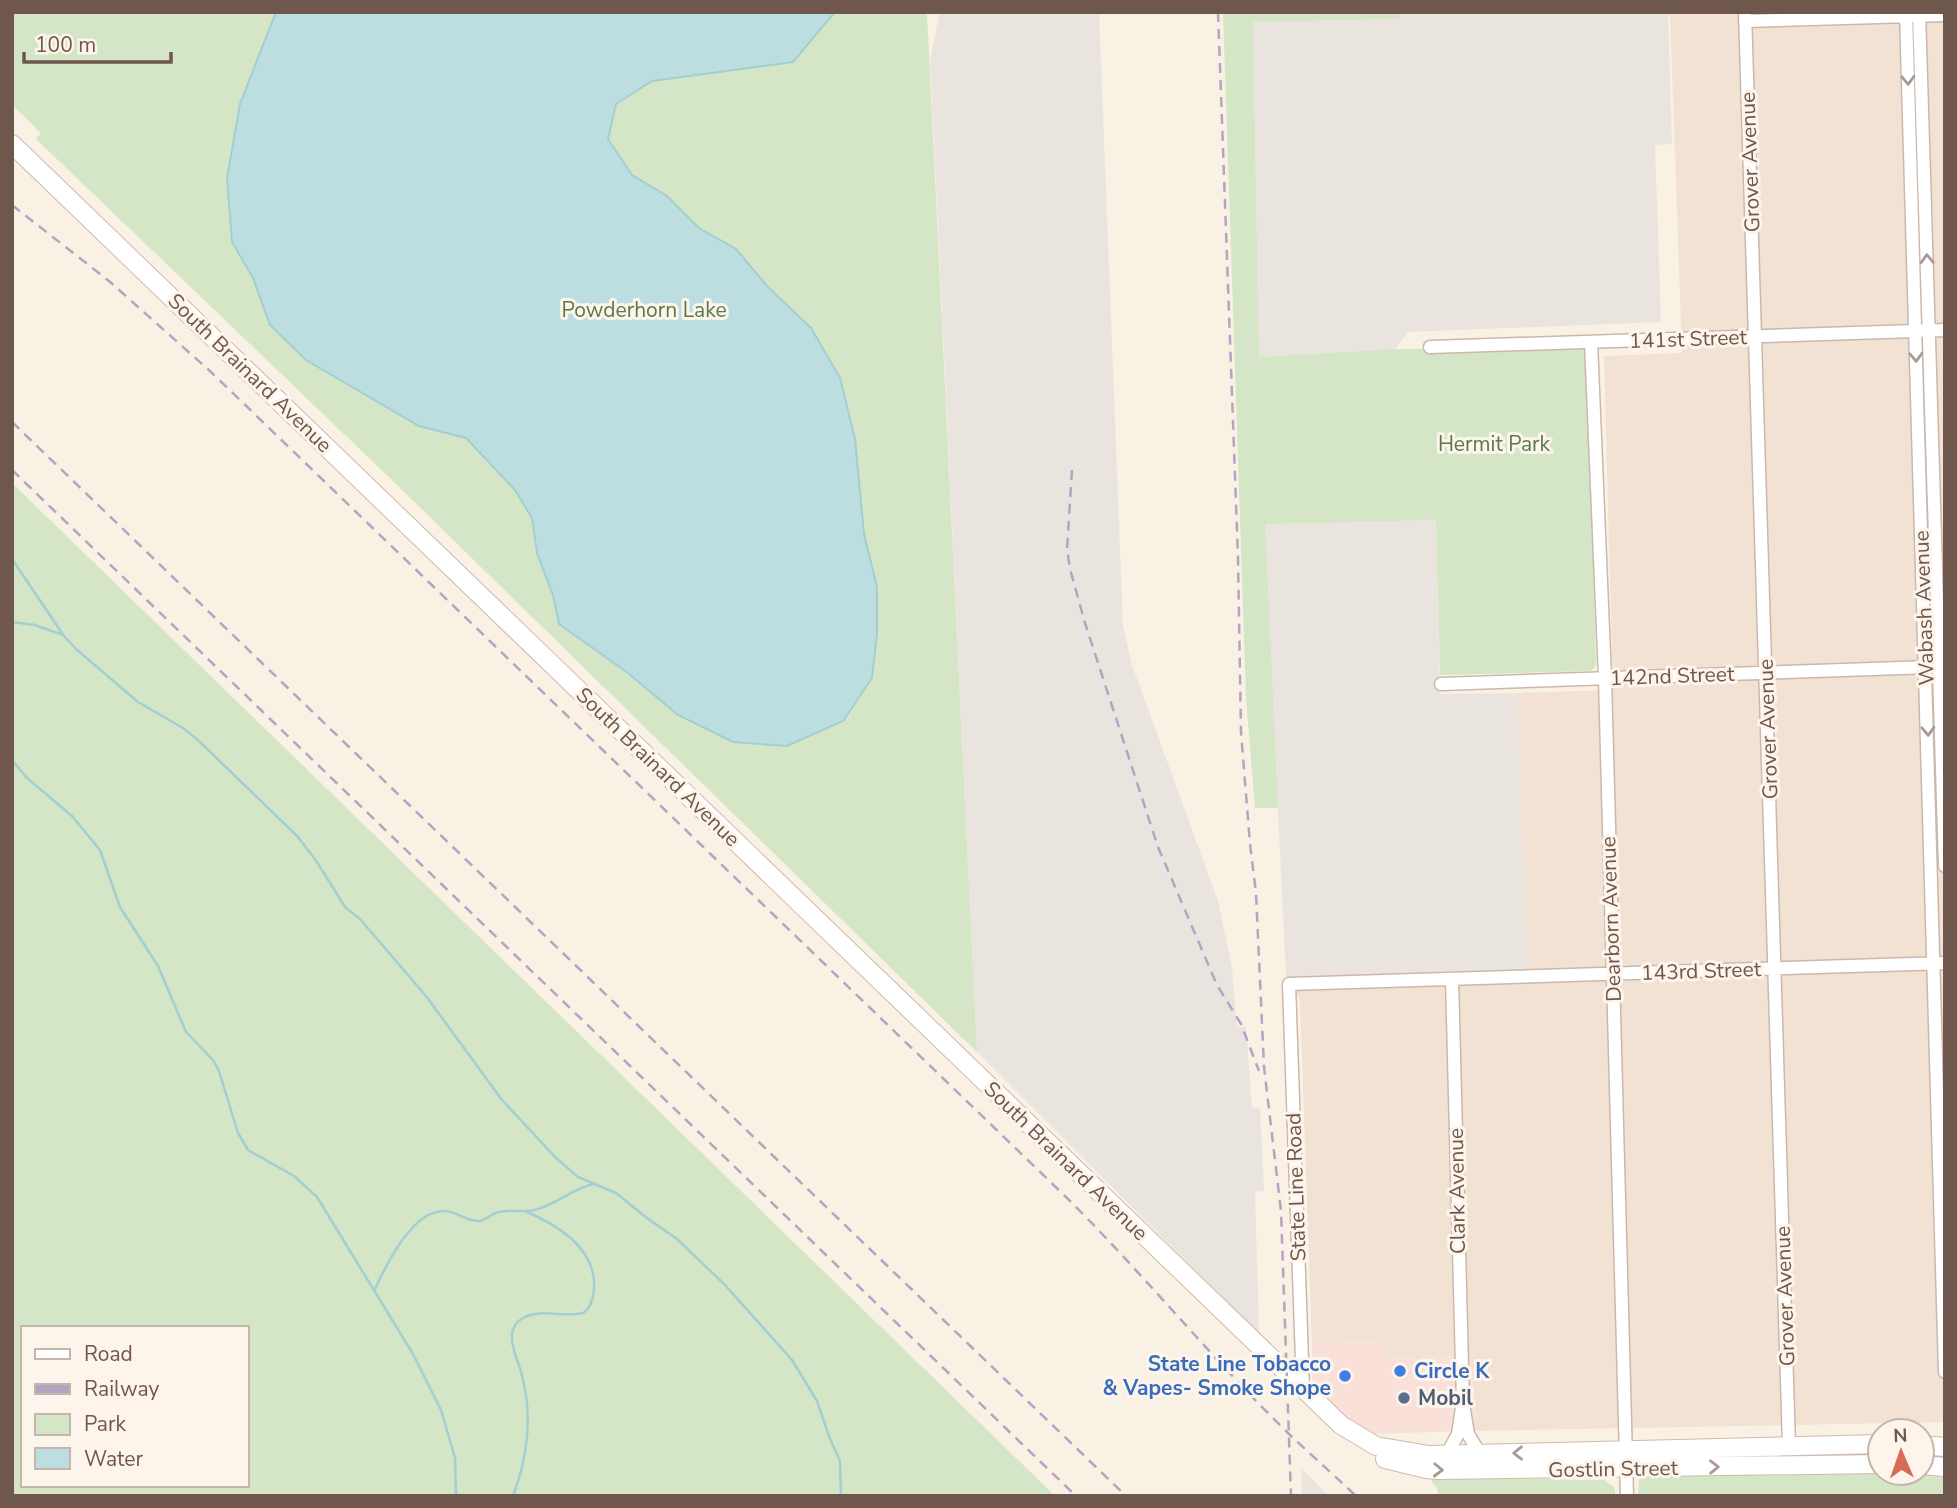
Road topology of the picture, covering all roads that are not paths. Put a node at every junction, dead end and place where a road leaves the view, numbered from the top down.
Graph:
1 (1912, 14) edge
2 (1945, 15) edge
3 (1745, 17) edge
4 (12, 144) edge
5 (1945, 330) edge
6 (1915, 331) junction
7 (1929, 331) junction
8 (1755, 337) junction
9 (1591, 342) junction
10 (1430, 347) dead end
11 (1942, 666) edge
12 (1925, 667) junction
13 (1766, 673) junction
14 (1605, 678) junction
15 (1441, 684) dead end
16 (1945, 866) edge
17 (1939, 963) edge
18 (1776, 968) junction
19 (1613, 974) junction
20 (1452, 979) junction
21 (1289, 984) joint
22 (1942, 1110) edge
23 (1945, 1372) edge
24 (1303, 1391) junction
25 (1463, 1404) junction
26 (1355, 1435) junction
27 (1866, 1444) edge
28 (1789, 1446) junction
29 (1626, 1450) junction
30 (1447, 1454) junction
31 (1480, 1454) junction
32 (1866, 1464) edge
33 (1626, 1469) junction
34 (1627, 1496) edge

1 - 2 street
1 - 3 street
1 -> 6 street, Wabash Avenue
7 -> 1 street, Wabash Avenue
3 - 8 street, Grover Avenue
4 - 24 main road, South Brainard Avenue
5 - 7 street, 141st Street
6 - 7 street, 141st Street
6 - 8 street, 141st Street
6 -> 12 street, Wabash Avenue
7 - 11 street, Wabash Avenue
8 - 9 street, 141st Street
8 - 13 street, Grover Avenue
9 - 10 street, 141st Street
9 - 14 street, Dearborn Avenue
11 - 12 street, 142nd Street
11 - 16 street, Wabash Avenue
12 - 13 street, 142nd Street
12 -> 17 street, Wabash Avenue
13 - 14 street, 142nd Street
13 - 18 street, Grover Avenue
14 - 15 street, 142nd Street
14 - 19 street, Dearborn Avenue
17 - 18 street, 143rd Street
17 - 22 street, Wabash Avenue
18 - 19 street, 143rd Street
18 - 28 street, Grover Avenue
19 - 20 street, 143rd Street
19 - 29 street, Dearborn Avenue
20 - 21 street, 143rd Street
20 - 25 street, Clark Avenue
21 - 24 street, State Line Road
22 - 23 street, Wabash Avenue
24 - 26 main road, Gostlin Street
25 - 30 street, Clark Avenue
25 - 31 street, Clark Avenue
26 - 30 main road, Gostlin Street
26 -> 33 main road, Gostlin Street
27 - 28 main road, Gostlin Street
28 - 29 main road, Gostlin Street
29 -> 31 main road, Gostlin Street
29 - 33 street, Dearborn Avenue
30 - 31 main road, Gostlin Street
33 -> 32 main road, Gostlin Street
33 - 34 street, Dearborn Avenue

